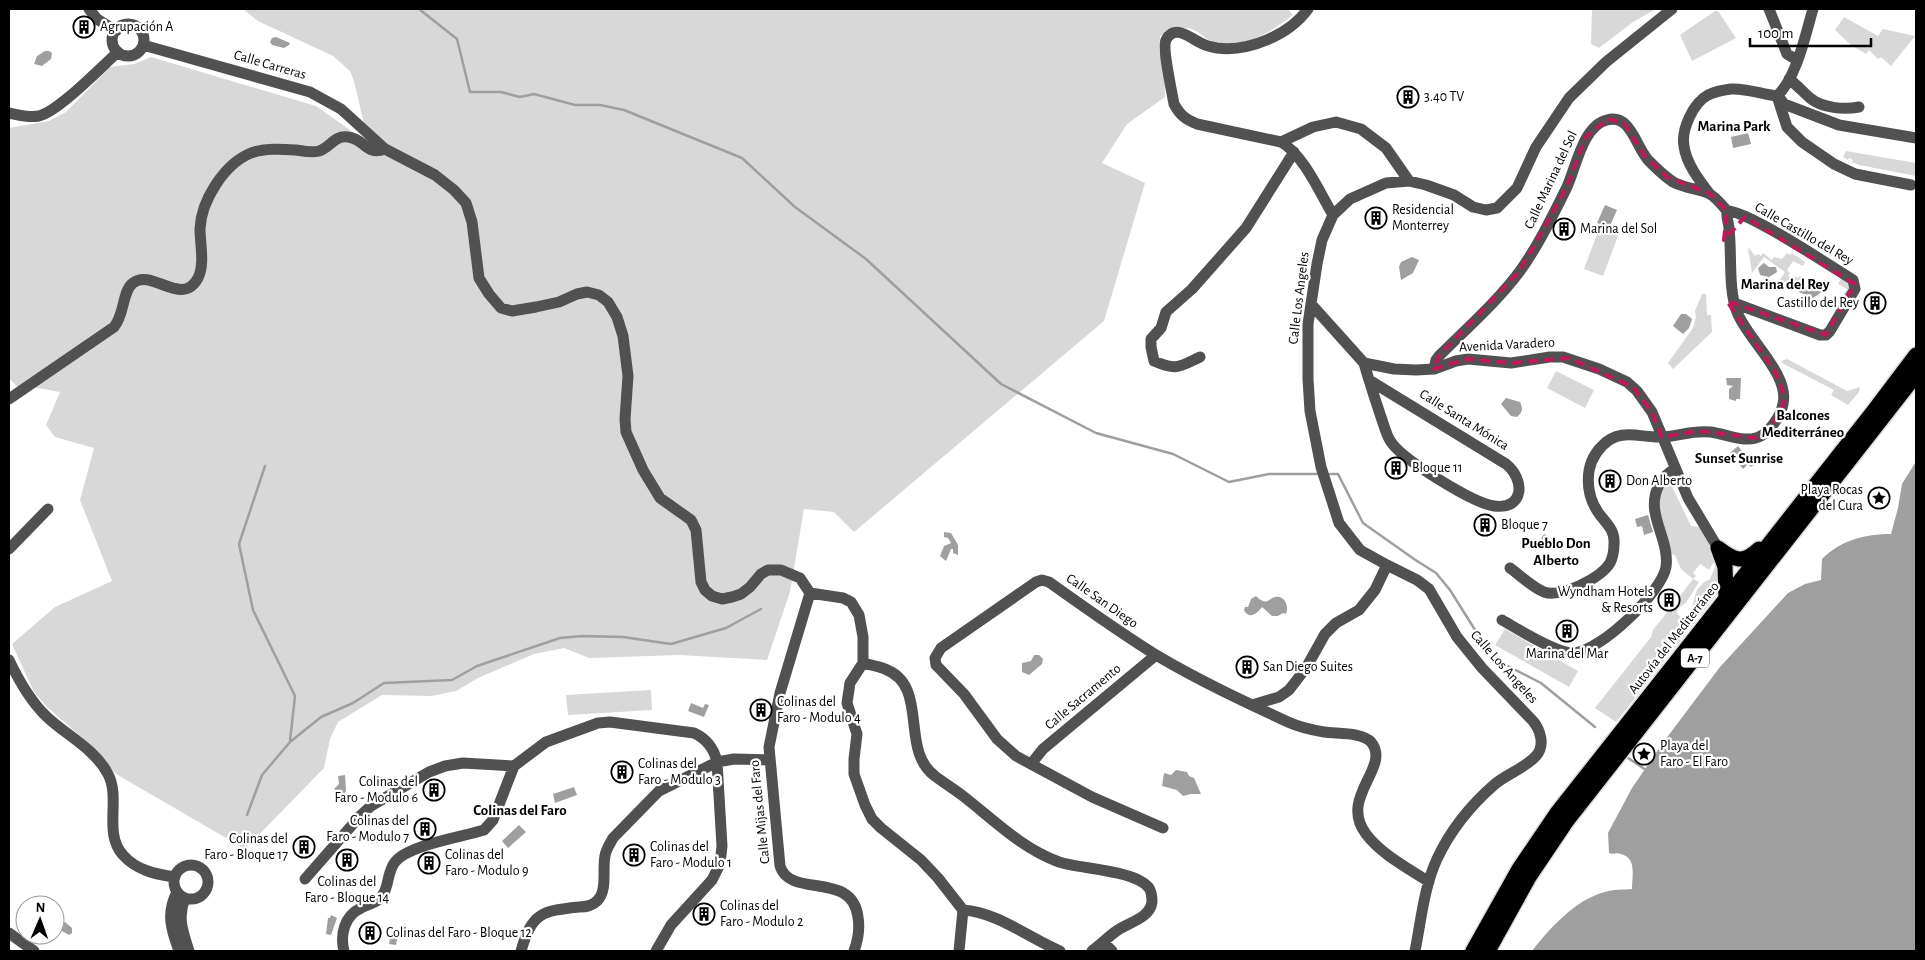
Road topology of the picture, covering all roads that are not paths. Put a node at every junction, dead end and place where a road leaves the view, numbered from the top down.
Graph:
1 (89, 9) edge
2 (1308, 9) edge
3 (1672, 9) edge
4 (1769, 9) edge
5 (1813, 9) edge
6 (116, 30) junction
7 (143, 45) junction
8 (118, 52) junction
9 (1797, 60) junction
10 (1789, 79) junction
11 (1776, 96) junction
12 (1859, 107) dead end
13 (9, 113) edge
14 (1916, 138) edge
15 (1281, 142) junction
16 (380, 145) junction
17 (1294, 152) junction
18 (1409, 181) junction
19 (1911, 185) dead end
20 (1709, 193) junction
21 (1727, 211) junction
22 (1333, 215) junction
23 (1745, 217) junction
24 (1729, 227) junction
25 (1734, 303) junction
26 (1311, 304) junction
27 (1916, 355) edge
28 (1200, 357) dead end
29 (1364, 362) junction
30 (1434, 369) junction
31 (1916, 375) edge
32 (1369, 380) junction
33 (9, 400) edge
34 (1662, 437) junction
35 (1675, 469) junction
36 (48, 509) dead end
37 (1775, 535) junction
38 (1718, 548) junction
39 (9, 549) edge
40 (1387, 565) junction
41 (1510, 568) dead end
42 (810, 593) junction
43 (1726, 598) junction
44 (1502, 620) dead end
45 (1156, 655) junction
46 (9, 660) edge
47 (862, 663) junction
48 (1252, 705) junction
49 (769, 760) junction
50 (717, 762) junction
51 (1031, 764) junction
52 (514, 766) junction
53 (1163, 828) dead end
54 (174, 877) junction
55 (305, 879) dead end
56 (1429, 882) junction
57 (181, 895) junction
58 (964, 910) junction
59 (9, 934) edge
60 (1103, 942) junction
61 (34, 951) edge
62 (179, 951) edge
63 (189, 951) edge
64 (344, 951) edge
65 (521, 951) edge
66 (656, 951) edge
67 (854, 951) edge
68 (959, 951) edge
69 (1060, 951) edge
70 (1092, 951) edge
71 (1112, 951) edge
72 (1415, 951) edge
73 (1473, 951) edge
74 (1488, 951) edge

1 - 6 street
2 - 15 street
3 - 18 street, Calle Los Angeles
4 - 9 street
5 - 9 street
6 - 7 street
6 - 8 street
7 - 8 street
7 - 16 street, Calle Carreras
8 - 13 street
9 - 10 street
10 - 11 street
10 - 12 street
11 - 14 street
11 - 19 street
11 - 20 street
15 - 17 street
15 - 18 street
16 - 33 street
16 - 42 street
17 - 22 street
17 - 28 street
18 - 22 street, Calle Los Angeles
20 - 21 street, Calle Marina del Sol
20 - 30 street, Calle Marina del Sol
21 - 23 street, Calle Castillo del Rey
21 - 24 street
22 - 26 street, Calle Los Angeles
23 - 24 street
23 - 25 street, Calle Castillo del Rey
24 - 25 street
25 - 34 street
26 - 29 street
26 - 40 street, Calle Los Angeles
27 - 37 highway, Autovía del Mediterráneo / A-7
29 - 30 street, Avenida Varadero
29 - 32 street, Calle Santa Mónica
30 - 34 street, Avenida Varadero
31 - 74 highway, Autovía del Mediterráneo / A-7
32 - 32 street, Calle Santa Mónica
34 - 35 street, Avenida Varadero
34 - 41 street
35 - 38 street, Avenida Varadero
35 - 44 street
36 - 39 street
37 - 38 highway
37 - 43 highway, Autovía del Mediterráneo / A-7
38 - 43 highway
40 - 48 street
40 - 56 street, Calle Los Angeles
42 - 47 street
42 - 49 street, Calle Mijas del Faro
43 - 73 highway, Autovía del Mediterráneo / A-7
45 - 48 street, Calle San Diego
45 - 51 street, Calle Sacramento
45 - 51 street, Calle San Diego
46 - 54 street
47 - 58 street
47 - 60 street
48 - 56 street, Calle San Diego
49 - 50 street
49 - 67 street, Calle Mijas del Faro
50 - 52 street
50 - 65 street
50 - 66 street
51 - 53 street, Calle San Diego
52 - 55 street
52 - 64 street
54 - 57 street
54 - 57 street
56 - 72 street, Calle Los Angeles
57 - 62 street
57 - 63 street
58 - 68 street
58 - 69 street
59 - 61 street
60 - 70 street
60 - 71 street

